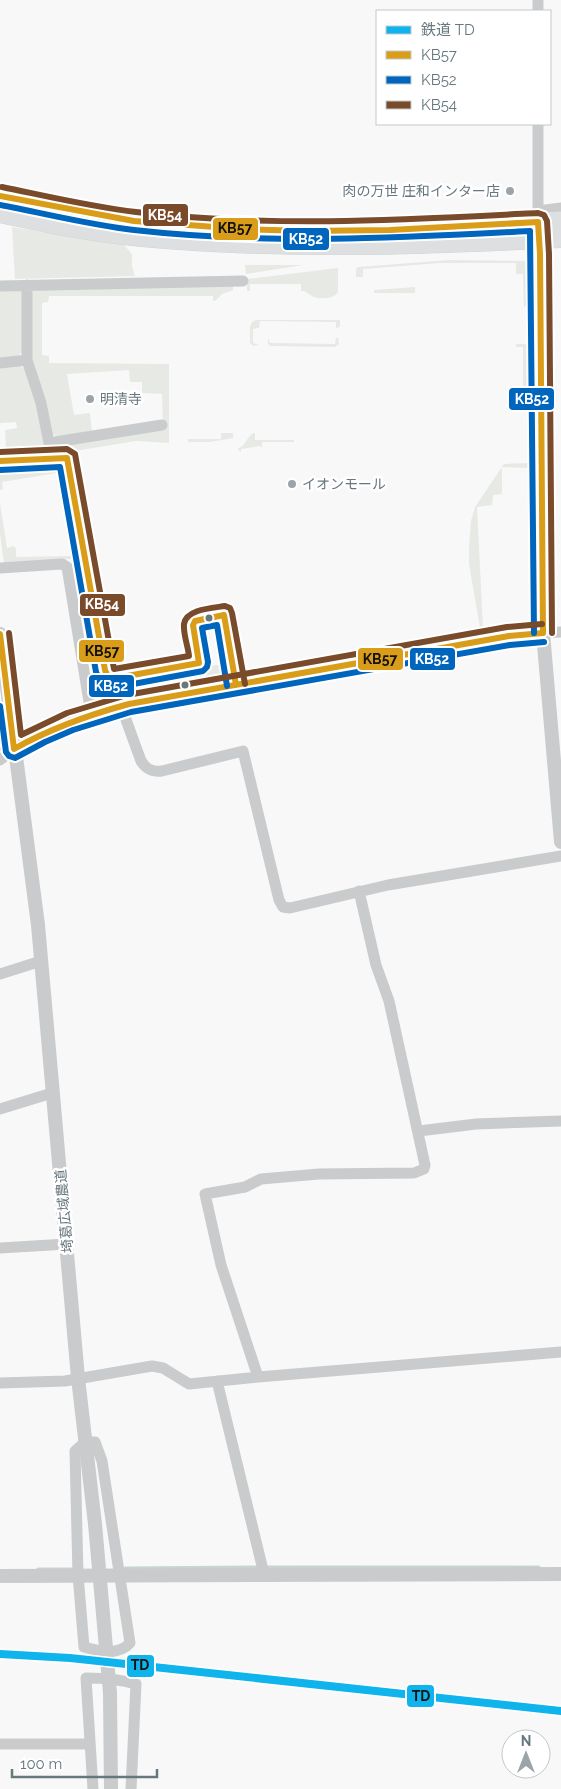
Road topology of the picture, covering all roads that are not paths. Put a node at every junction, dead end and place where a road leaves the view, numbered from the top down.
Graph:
1 (538, 125) edge
2 (0, 196) edge
3 (561, 208) edge
4 (0, 214) edge
5 (561, 221) edge
6 (538, 224) junction
7 (561, 238) edge
8 (243, 281) dead end
9 (0, 286) edge
10 (27, 286) junction
11 (27, 360) junction
12 (0, 363) edge
13 (162, 425) dead end
14 (0, 568) edge
15 (561, 632) edge
16 (543, 633) junction
17 (0, 634) edge
18 (121, 706) junction
19 (91, 714) junction
20 (14, 749) junction
21 (0, 760) edge
22 (561, 842) edge
23 (561, 856) edge
24 (359, 891) junction
25 (41, 961) junction
26 (0, 974) edge
27 (52, 1093) junction
28 (0, 1108) edge
29 (561, 1121) edge
30 (419, 1131) junction
31 (67, 1244) junction
32 (0, 1248) edge
33 (561, 1352) edge
34 (258, 1377) junction
35 (78, 1378) junction
36 (217, 1381) junction
37 (0, 1383) edge
38 (85, 1442) junction
39 (264, 1574) junction
40 (561, 1574) edge
41 (0, 1576) edge
42 (78, 1576) junction
43 (120, 1576) junction
44 (0, 1744) edge
45 (90, 1744) junction
46 (93, 1789) edge
47 (111, 1789) edge
48 (131, 1789) edge

1 - 6 street
2 - 6 highway
3 - 6 street
4 - 6 highway
5 - 6 highway
6 - 7 highway
6 - 16 street
8 - 10 street
9 - 10 street
10 - 11 street
11 - 12 street
11 - 13 street
14 - 19 street
15 - 16 street
16 - 18 street
16 - 22 street
17 - 20 street, 埼葛広域農道
18 - 19 street
18 - 24 street
19 - 20 street
20 - 21 street
20 - 25 street, 埼葛広域農道
23 - 24 street
24 - 30 street
25 - 26 street
25 - 27 street, 埼葛広域農道
27 - 28 street
27 - 31 street, 埼葛広域農道
29 - 30 street
30 - 34 street
31 - 32 street
31 - 35 street, 埼葛広域農道
33 - 34 street
34 - 36 street
35 - 36 street
35 - 37 street
35 - 38 street, 埼葛広域農道
36 - 39 street
38 - 42 street
38 - 43 street
38 - 47 street, 埼葛広域農道, bridge
39 - 40 street
39 - 43 street
41 - 42 street
42 - 43 street
42 - 43 street
44 - 45 street
45 - 46 street
45 - 48 street

